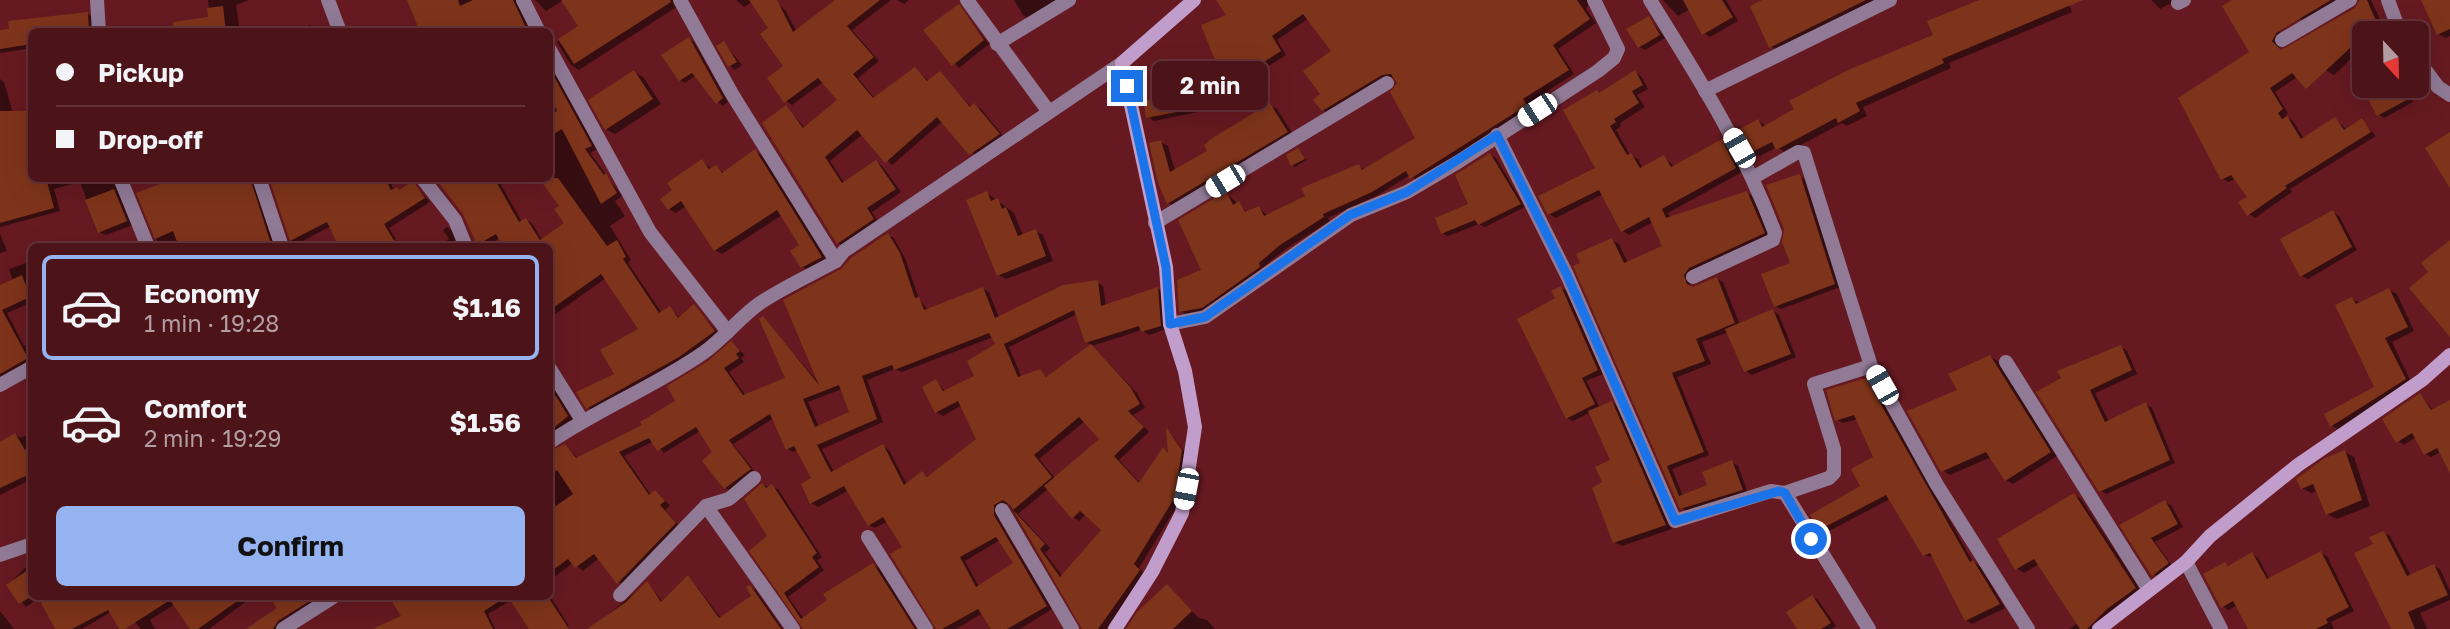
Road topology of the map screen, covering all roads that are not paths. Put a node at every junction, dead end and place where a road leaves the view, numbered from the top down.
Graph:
1 (97, 0) edge
2 (328, 0) edge
3 (523, 0) edge
4 (680, 0) edge
5 (967, 0) edge
6 (1069, 0) edge
7 (1194, 0) edge
8 (1594, 0) edge
9 (1650, 0) edge
10 (1890, 0) edge
11 (2350, 0) edge
12 (2388, 0) edge
13 (2396, 21) edge
14 (99, 28) edge
15 (338, 28) edge
16 (537, 28) edge
17 (2282, 40) dead end
18 (997, 44) junction
19 (553, 55) edge
20 (1122, 62) junction
21 (2429, 75) edge
22 (1387, 83) dead end
23 (1705, 91) junction
24 (2450, 95) edge
25 (1049, 112) junction
26 (1497, 135) junction
27 (1754, 177) junction
28 (122, 182) edge
29 (260, 182) edge
30 (425, 182) edge
31 (1155, 223) junction
32 (146, 243) edge
33 (281, 243) edge
34 (465, 243) edge
35 (836, 261) junction
36 (1693, 277) dead end
37 (1170, 324) junction
38 (728, 332) junction
39 (2450, 355) edge
40 (2006, 362) dead end
41 (1871, 366) junction
42 (28, 369) edge
43 (553, 374) edge
44 (0, 385) edge
45 (582, 420) junction
46 (553, 440) edge
47 (754, 478) dead end
48 (1785, 493) junction
49 (706, 506) junction
50 (1002, 510) dead end
51 (868, 537) dead end
52 (28, 545) edge
53 (0, 555) edge
54 (2186, 562) junction
55 (2149, 590) junction
56 (620, 595) dead end
57 (330, 600) edge
58 (303, 624) edge
59 (283, 629) edge
60 (793, 629) edge
61 (926, 629) edge
62 (1072, 629) edge
63 (1115, 629) edge
64 (1869, 629) edge
65 (2028, 629) edge
66 (2099, 629) edge
67 (2221, 629) edge

1 - 14 street
2 - 15 street
3 - 16 street
4 - 35 street
5 - 18 street
6 - 18 street
7 - 20 street
8 - 26 street
9 - 23 street
10 - 23 street
11 - 17 street
12 - 13 street
18 - 25 street
19 - 38 street
20 - 25 street
20 - 31 street
21 - 24 street
22 - 31 street
23 - 27 street
25 - 35 street
26 - 37 street
26 - 48 street
27 - 36 street
27 - 41 street
28 - 32 street
29 - 33 street
30 - 34 street
31 - 37 street
35 - 38 street
37 - 63 street
38 - 45 street
39 - 54 street
40 - 55 street
41 - 48 street
41 - 65 street
42 - 44 street
43 - 45 street
45 - 46 street
47 - 49 street
48 - 64 street
49 - 56 street
49 - 60 street
50 - 62 street
51 - 61 street
52 - 53 street
54 - 55 street
54 - 67 street
55 - 66 street
57 - 58 street
58 - 59 street

